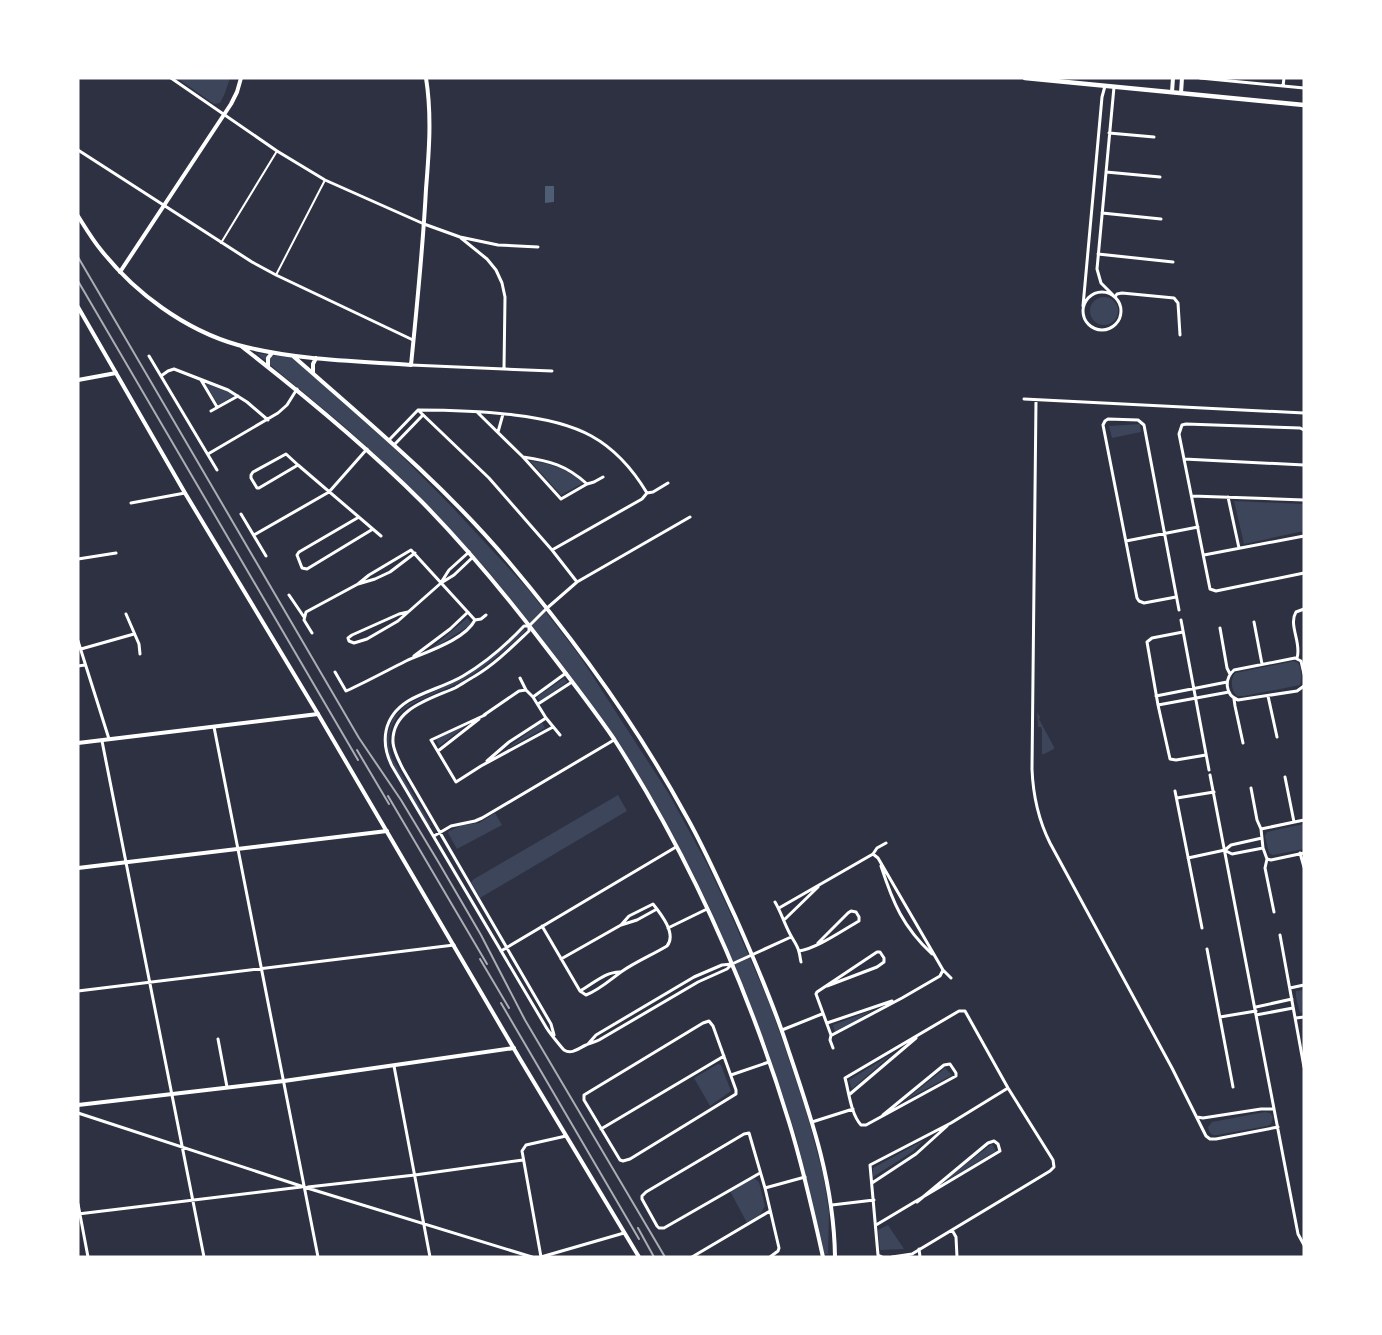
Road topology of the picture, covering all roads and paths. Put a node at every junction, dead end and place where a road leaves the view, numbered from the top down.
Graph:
1 (171, 78) edge
2 (241, 78) edge
3 (426, 78) edge
4 (1025, 78) edge
5 (1173, 78) edge
6 (1182, 78) edge
7 (1200, 78) edge
8 (1284, 78) edge
9 (1213, 79) edge
10 (1248, 80) edge
11 (1105, 86) junction
12 (1283, 86) junction
13 (1114, 87) junction
14 (1304, 88) edge
15 (1172, 92) junction
16 (1181, 93) junction
17 (1304, 105) edge
18 (224, 115) junction
19 (1109, 132) junction
20 (1154, 137) dead end
21 (78, 150) edge
22 (277, 151) junction
23 (1106, 172) junction
24 (1160, 177) dead end
25 (325, 180) junction
26 (164, 206) junction
27 (1102, 213) junction
28 (78, 216) edge
29 (1161, 219) dead end
30 (424, 224) junction
31 (460, 237) junction
32 (221, 243) junction
33 (538, 247) dead end
34 (1098, 254) junction
35 (1173, 262) dead end
36 (120, 272) junction
37 (276, 275) junction
38 (1114, 296) junction
39 (1083, 306) junction
40 (78, 307) edge
41 (1180, 335) dead end
42 (413, 340) junction
43 (241, 345) junction
44 (272, 352) junction
45 (148, 356) dead end
46 (293, 356) junction
47 (316, 358) junction
48 (411, 365) junction
49 (268, 367) junction
50 (504, 369) junction
51 (552, 370) dead end
52 (116, 373) junction
53 (313, 374) junction
54 (161, 376) junction
55 (78, 380) edge
56 (201, 380) junction
57 (297, 389) junction
58 (239, 396) junction
59 (1024, 399) dead end
60 (1036, 400) junction
61 (217, 407) junction
62 (418, 410) junction
63 (211, 411) dead end
64 (477, 411) junction
65 (503, 413) junction
66 (1304, 413) edge
67 (423, 415) junction
68 (268, 420) junction
69 (1304, 430) edge
70 (498, 432) junction
71 (389, 440) junction
72 (394, 445) junction
73 (367, 449) junction
74 (208, 454) junction
75 (523, 457) junction
76 (1184, 459) junction
77 (298, 465) junction
78 (1304, 465) edge
79 (217, 470) dead end
80 (603, 477) dead end
81 (668, 483) dead end
82 (587, 484) junction
83 (329, 492) junction
84 (185, 493) junction
85 (647, 493) junction
86 (1192, 496) junction
87 (1228, 498) junction
88 (1304, 500) edge
89 (131, 503) dead end
90 (242, 514) dead end
91 (359, 517) junction
92 (690, 517) dead end
93 (1198, 527) junction
94 (373, 529) junction
95 (1164, 533) junction
96 (254, 535) junction
97 (381, 536) dead end
98 (1304, 536) edge
99 (1126, 541) junction
100 (1239, 548) junction
101 (552, 550) junction
102 (469, 552) junction
103 (116, 553) dead end
104 (415, 554) junction
105 (1204, 555) junction
106 (266, 556) dead end
107 (473, 557) junction
108 (78, 559) edge
109 (1304, 573) edge
110 (577, 582) junction
111 (441, 583) junction
112 (358, 584) junction
113 (289, 595) dead end
114 (1176, 597) junction
115 (546, 609) junction
116 (1304, 609) edge
117 (1179, 610) dead end
118 (408, 612) junction
119 (468, 612) junction
120 (126, 614) dead end
121 (486, 615) dead end
122 (304, 617) junction
123 (475, 620) junction
124 (1180, 620) dead end
125 (1254, 622) dead end
126 (529, 626) junction
127 (1220, 628) dead end
128 (1183, 632) junction
129 (312, 633) dead end
130 (134, 634) junction
131 (78, 641) edge
132 (81, 649) junction
133 (141, 654) dead end
134 (1297, 658) junction
135 (407, 661) junction
136 (85, 664) junction
137 (1262, 664) junction
138 (78, 666) edge
139 (1303, 667) edge
140 (335, 672) dead end
141 (566, 673) junction
142 (1230, 674) junction
143 (1304, 674) edge
144 (520, 678) dead end
145 (572, 682) junction
146 (1227, 682) junction
147 (1194, 689) junction
148 (1303, 689) edge
149 (526, 690) junction
150 (1229, 692) junction
151 (1156, 696) junction
152 (1268, 696) junction
153 (533, 697) junction
154 (1195, 698) junction
155 (1234, 699) junction
156 (538, 704) junction
157 (1158, 705) junction
158 (318, 714) junction
159 (485, 715) junction
160 (546, 718) junction
161 (214, 727) junction
162 (553, 727) junction
163 (560, 735) dead end
164 (1277, 737) dead end
165 (109, 740) junction
166 (614, 740) junction
167 (102, 741) junction
168 (78, 743) edge
169 (1243, 743) dead end
170 (438, 751) junction
171 (1206, 755) junction
172 (481, 766) junction
173 (1285, 777) dead end
174 (1251, 788) dead end
175 (1175, 791) dead end
176 (1214, 792) junction
177 (1176, 798) junction
178 (1304, 820) edge
179 (1294, 822) junction
180 (1261, 829) junction
181 (387, 831) junction
182 (439, 833) junction
183 (434, 836) junction
184 (1262, 838) junction
185 (886, 843) dead end
186 (676, 847) junction
187 (1263, 848) junction
188 (238, 849) junction
189 (1225, 850) junction
190 (1302, 853) edge
191 (873, 854) junction
192 (878, 858) junction
193 (1188, 858) junction
194 (1267, 859) junction
195 (126, 862) junction
196 (1304, 867) edge
197 (78, 868) edge
198 (821, 884) junction
199 (775, 902) dead end
200 (779, 908) junction
201 (657, 909) junction
202 (706, 909) junction
203 (1274, 912) dead end
204 (783, 921) junction
205 (621, 925) junction
206 (542, 926) junction
207 (668, 928) junction
208 (1202, 928) dead end
209 (1280, 935) dead end
210 (791, 937) junction
211 (818, 943) junction
212 (454, 945) junction
213 (506, 948) junction
214 (1207, 950) dead end
215 (501, 951) junction
216 (799, 951) junction
217 (752, 954) junction
218 (936, 958) junction
219 (561, 959) junction
220 (801, 962) dead end
221 (732, 964) junction
222 (262, 969) junction
223 (943, 970) junction
224 (621, 972) junction
225 (951, 978) dead end
226 (150, 982) junction
227 (1304, 985) edge
228 (827, 986) junction
229 (1290, 988) junction
230 (580, 991) junction
231 (78, 992) edge
232 (902, 998) junction
233 (1292, 999) junction
234 (1294, 1008) junction
235 (1256, 1011) junction
236 (823, 1014) junction
237 (1220, 1017) junction
238 (1304, 1017) edge
239 (1296, 1018) junction
240 (826, 1023) junction
241 (782, 1030) junction
242 (921, 1033) junction
243 (554, 1035) junction
244 (831, 1035) junction
245 (218, 1039) dead end
246 (514, 1048) junction
247 (833, 1048) dead end
248 (724, 1056) junction
249 (769, 1062) junction
250 (394, 1066) junction
251 (1304, 1067) edge
252 (731, 1076) junction
253 (284, 1081) junction
254 (227, 1087) junction
255 (1233, 1087) dead end
256 (1008, 1088) junction
257 (172, 1094) junction
258 (850, 1095) junction
259 (78, 1105) edge
260 (1274, 1109) junction
261 (853, 1110) junction
262 (78, 1113) edge
263 (883, 1115) junction
264 (1197, 1117) junction
265 (812, 1122) junction
266 (951, 1123) junction
267 (1278, 1127) junction
268 (601, 1129) junction
269 (566, 1136) junction
270 (182, 1147) junction
271 (523, 1160) junction
272 (760, 1173) junction
273 (415, 1174) junction
274 (805, 1177) junction
275 (873, 1183) junction
276 (304, 1187) junction
277 (765, 1188) junction
278 (193, 1200) junction
279 (874, 1200) junction
280 (917, 1202) junction
281 (78, 1204) edge
282 (832, 1205) junction
283 (770, 1211) junction
284 (79, 1214) edge
285 (424, 1225) junction
286 (876, 1225) junction
287 (952, 1230) junction
288 (624, 1233) junction
289 (1304, 1245) edge
290 (920, 1249) junction
291 (88, 1257) edge
292 (204, 1257) edge
293 (318, 1257) edge
294 (430, 1257) edge
295 (532, 1257) edge
296 (541, 1257) edge
297 (639, 1257) edge
298 (692, 1257) edge
299 (770, 1257) edge
300 (823, 1257) edge
301 (835, 1257) edge
302 (882, 1257) edge
303 (892, 1257) edge
304 (920, 1257) edge
305 (957, 1257) edge

1 - 18 street
2 - 18 street
3 - 30 street
4 - 11 main road
5 - 15 street
6 - 16 street
7 - 9 street
8 - 12 street
9 - 10 street
10 - 12 street
11 - 13 main road
11 - 39 street
12 - 14 street
13 - 15 main road
13 - 19 street
15 - 16 main road
16 - 17 main road
18 - 22 street
18 - 26 street
19 - 20 street
19 - 23 street
21 - 26 street
22 - 25 street
22 - 32 street
23 - 24 street
23 - 27 street
25 - 30 street
25 - 37 street
26 - 32 street
26 - 36 street
27 - 29 street
27 - 34 street
28 - 36 street
30 - 31 street
30 - 42 street
31 - 33 street
31 - 50 street
32 - 37 street
34 - 35 street
34 - 38 street
36 - 43 street
37 - 42 street
38 - 39 street
38 - 39 street
38 - 41 street
40 - 52 street
42 - 48 street
43 - 44 street
43 - 49 street
44 - 46 street
44 - 49 street
45 - 54 street
46 - 47 street
46 - 53 street
47 - 48 street
47 - 53 street
48 - 50 street
49 - 57 street
50 - 51 street
52 - 55 street
52 - 84 street
53 - 71 street
54 - 56 street
54 - 74 street
56 - 58 street
56 - 61 street
57 - 68 street
57 - 73 street
58 - 61 street
58 - 68 street
59 - 60 street
60 - 66 street
60 - 264 street
61 - 63 street
62 - 64 street
62 - 67 street
62 - 71 street
64 - 65 street
64 - 70 street
65 - 70 street
65 - 85 street
67 - 72 street
67 - 101 street
68 - 74 street
69 - 76 street
70 - 75 street
71 - 72 street
72 - 115 street
73 - 83 street
73 - 102 street
74 - 79 street
75 - 82 street
75 - 82 street
76 - 78 street
76 - 86 street
77 - 77 street
77 - 83 street
80 - 82 street
81 - 85 street
83 - 91 street
83 - 96 street
84 - 89 street
84 - 158 street
85 - 101 street
86 - 87 street
86 - 93 street
87 - 88 street
87 - 100 street
90 - 96 street
91 - 94 street
91 - 94 street
92 - 110 street
93 - 95 street
93 - 105 street
94 - 97 street
95 - 99 street
95 - 99 street
95 - 114 street
96 - 106 street
98 - 100 street
99 - 114 street
100 - 105 street
101 - 110 street
102 - 107 street
102 - 111 street
103 - 108 street
104 - 111 street
104 - 112 street
104 - 112 street
105 - 109 street
107 - 111 street
107 - 126 street
110 - 115 street
111 - 118 street
111 - 119 street
112 - 122 street
113 - 122 street
114 - 117 street
115 - 126 street
115 - 217 street
116 - 134 street
118 - 118 street
119 - 123 street
119 - 135 street
120 - 130 street
121 - 123 street
122 - 129 street
123 - 135 street
124 - 128 street
125 - 137 street
126 - 141 street
126 - 182 street
126 - 183 street
127 - 142 street
128 - 147 street
128 - 151 street
130 - 132 street
130 - 133 street
131 - 132 street
132 - 136 street
134 - 137 street
134 - 139 street
135 - 140 street
136 - 138 street
136 - 165 street
137 - 142 street
139 - 143 street
141 - 145 street
141 - 153 street
142 - 146 street
144 - 149 street
145 - 156 street
145 - 166 street
146 - 147 street
146 - 150 street
147 - 151 street
147 - 154 street
148 - 152 street
149 - 153 street
149 - 159 street
150 - 154 street
150 - 155 street
151 - 157 street
152 - 155 street
152 - 164 street
153 - 156 street
154 - 157 street
154 - 171 street
155 - 169 street
156 - 160 street
157 - 171 street
158 - 161 street
158 - 181 street
159 - 170 street
159 - 170 street
160 - 162 street
160 - 172 street
161 - 165 street
161 - 188 street
162 - 163 street
162 - 172 street
165 - 167 street
166 - 182 street
166 - 186 street
167 - 168 street
167 - 195 street
170 - 172 street
171 - 176 street
173 - 179 street
174 - 180 street
175 - 177 street
176 - 177 street
176 - 189 street
177 - 193 street
178 - 179 street
179 - 180 street
180 - 184 street
181 - 188 street
181 - 212 street
182 - 183 street
182 - 213 street
183 - 215 street
184 - 187 street
184 - 189 street
185 - 191 street
186 - 202 street
186 - 206 street
187 - 189 street
187 - 194 street
188 - 195 street
188 - 222 street
189 - 193 street
189 - 235 street
190 - 194 street
190 - 196 street
191 - 192 street
191 - 198 street
192 - 218 street
192 - 218 street
193 - 208 street
194 - 203 street
195 - 197 street
195 - 226 street
198 - 200 street
198 - 204 street
199 - 200 street
200 - 204 street
201 - 205 street
201 - 205 street
201 - 207 street
202 - 207 street
202 - 221 street
204 - 210 street
205 - 219 street
206 - 213 street
206 - 219 street
207 - 224 street
209 - 229 street
210 - 216 street
210 - 217 street
211 - 211 street
211 - 216 street
212 - 222 street
212 - 246 street
213 - 215 street
213 - 243 street
214 - 237 street
215 - 243 street
216 - 220 street
217 - 221 street
217 - 241 street
218 - 223 street
219 - 230 street
221 - 243 street
221 - 249 street
222 - 226 street
222 - 253 street
223 - 225 street
223 - 232 street
224 - 230 street
224 - 230 street
226 - 231 street
226 - 257 street
227 - 229 street
228 - 228 street
228 - 236 street
229 - 233 street
232 - 240 street
232 - 244 street
233 - 234 street
233 - 235 street
234 - 235 street
234 - 239 street
235 - 237 street
235 - 260 street
236 - 240 street
236 - 241 street
237 - 255 street
238 - 239 street
239 - 251 street
240 - 244 street
241 - 265 street
242 - 256 street
242 - 258 street
242 - 258 street
244 - 247 street
245 - 254 street
246 - 250 street
246 - 269 street
248 - 252 street
248 - 268 street
248 - 268 street
249 - 252 street
249 - 274 street
250 - 253 street
250 - 273 street
252 - 268 street
253 - 254 street
253 - 276 street
254 - 257 street
256 - 266 street
256 - 287 street
257 - 259 street
257 - 270 street
258 - 261 street
260 - 264 street
260 - 267 street
261 - 263 street
261 - 265 street
262 - 270 street
263 - 263 street
264 - 267 street
265 - 282 street
266 - 275 street
266 - 275 street
267 - 289 street
269 - 271 street
269 - 288 street
270 - 276 street
270 - 278 street
271 - 273 street
271 - 296 street
272 - 272 street
272 - 277 street
273 - 276 street
273 - 285 street
274 - 277 street
274 - 300 street
275 - 279 street
276 - 278 street
276 - 285 street
276 - 293 street
277 - 283 street
278 - 284 street
278 - 292 street
279 - 282 street
279 - 286 street
280 - 280 street
280 - 286 street
281 - 284 street
282 - 301 street
283 - 298 street
283 - 299 street
284 - 291 street
285 - 294 street
285 - 295 street
286 - 302 street
287 - 290 street
287 - 305 street
288 - 296 street
288 - 297 street
290 - 303 street
290 - 304 street

